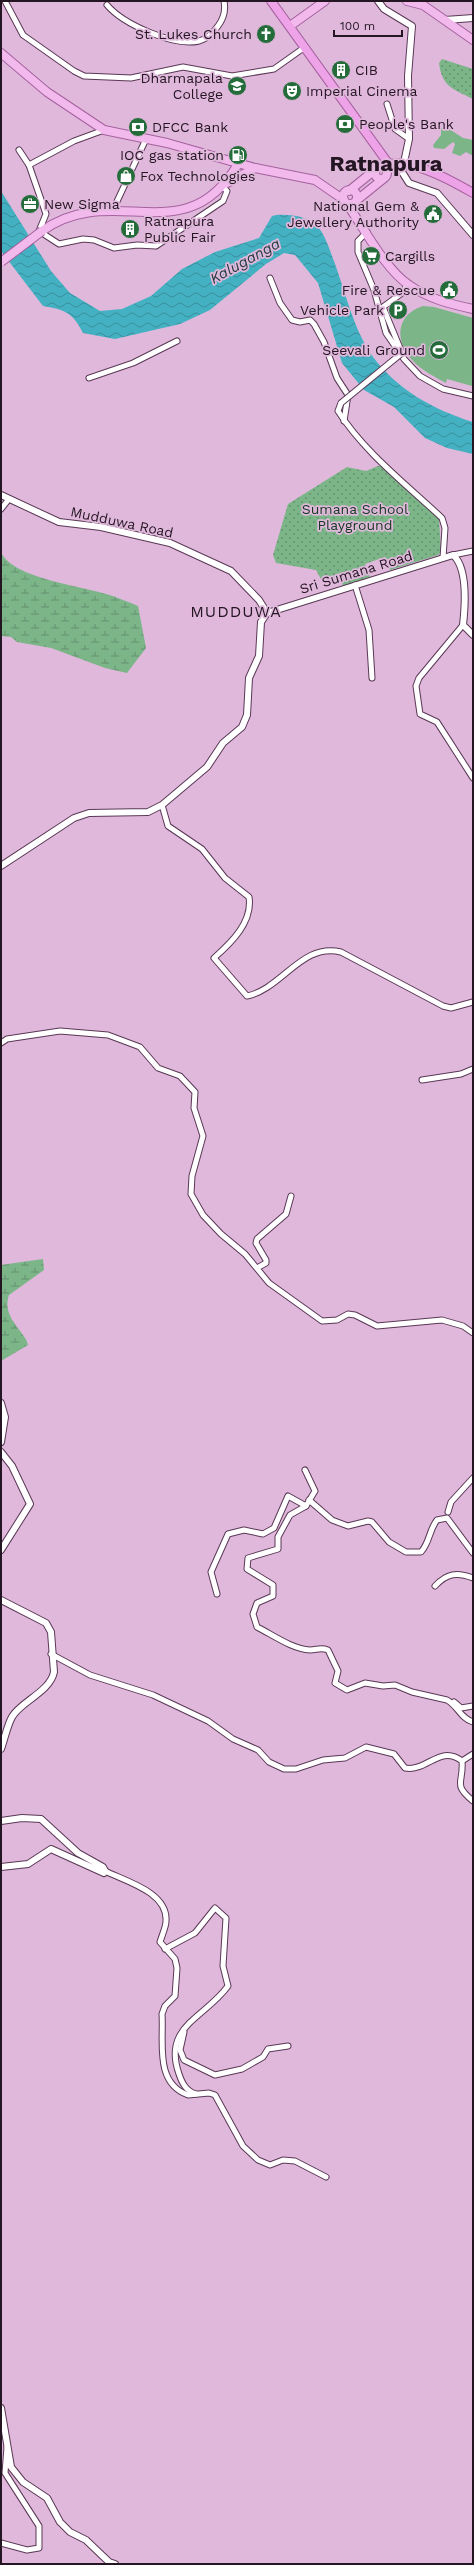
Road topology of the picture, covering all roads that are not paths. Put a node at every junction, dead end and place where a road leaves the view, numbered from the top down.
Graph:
1 (5, 1) edge
2 (224, 1) edge
3 (271, 1) edge
4 (326, 1) edge
5 (378, 1) edge
6 (413, 1) edge
7 (107, 5) dead end
8 (473, 18) edge
9 (445, 20) junction
10 (290, 26) junction
11 (473, 40) edge
12 (305, 46) junction
13 (1, 53) edge
14 (387, 104) dead end
15 (104, 130) junction
16 (146, 139) junction
17 (409, 139) junction
18 (19, 150) dead end
19 (382, 156) junction
20 (223, 159) junction
21 (403, 163) junction
22 (238, 164) junction
23 (29, 165) junction
24 (394, 165) junction
25 (255, 168) junction
26 (382, 168) junction
27 (383, 179) junction
28 (225, 185) junction
29 (327, 187) junction
30 (348, 191) junction
31 (473, 193) edge
32 (351, 202) junction
33 (114, 210) junction
34 (367, 232) junction
35 (473, 235) edge
36 (1, 263) edge
37 (270, 278) dead end
38 (408, 284) junction
39 (473, 309) edge
40 (177, 341) dead end
41 (89, 378) dead end
42 (473, 396) edge
43 (344, 421) junction
44 (1, 495) edge
45 (9, 499) junction
46 (1, 508) edge
47 (473, 551) edge
48 (453, 555) junction
49 (443, 558) junction
50 (355, 585) junction
51 (267, 613) junction
52 (463, 624) junction
53 (473, 635) edge
54 (372, 678) dead end
55 (473, 778) edge
56 (162, 805) junction
57 (1, 866) edge
58 (473, 1002) edge
59 (1, 1043) edge
60 (473, 1069) edge
61 (422, 1080) dead end
62 (291, 1196) dead end
63 (257, 1268) junction
64 (473, 1333) edge
65 (1, 1403) edge
66 (1, 1442) edge
67 (1, 1452) edge
68 (305, 1470) dead end
69 (473, 1478) edge
70 (309, 1500) junction
71 (306, 1506) junction
72 (448, 1512) dead end
73 (1, 1550) edge
74 (473, 1553) edge
75 (473, 1578) edge
76 (435, 1586) dead end
77 (217, 1594) dead end
78 (1, 1600) edge
79 (51, 1654) junction
80 (452, 1702) junction
81 (473, 1706) edge
82 (473, 1722) edge
83 (1, 1749) edge
84 (473, 1754) edge
85 (462, 1762) junction
86 (473, 1801) edge
87 (1, 1820) edge
88 (1, 1867) edge
89 (105, 1871) junction
90 (165, 1949) junction
91 (184, 2029) junction
92 (288, 2046) dead end
93 (197, 2094) junction
94 (326, 2177) dead end
95 (1, 2408) edge
96 (7, 2444) junction
97 (2, 2462) edge
98 (1, 2543) edge
99 (115, 2564) edge

1 - 12 street
2 - 7 street
3 - 10 highway
4 - 10 main road
5 - 17 street
6 - 9 main road
8 - 9 street
9 - 11 main road
10 - 12 highway
12 - 19 highway
13 - 15 main road
14 - 17 street
15 - 16 main road
15 - 23 street
16 - 20 main road
16 - 33 street
17 - 21 street
18 - 23 street
19 - 24 highway
19 - 26 main road
20 - 22 main road
20 - 28 main road
21 - 24 highway
21 - 31 highway
21 - 35 street
22 - 25 main road
22 - 28 main road
23 - 28 street
24 - 26 main road
25 - 28 main road
25 - 29 main road
26 - 27 main road
26 - 27 main road
26 - 30 main road
27 - 32 main road
28 - 33 main road
29 - 30 main road
29 - 32 main road
30 - 32 main road
30 - 32 main road
32 - 34 main road
33 - 36 main road, bridge
34 - 38 main road
34 - 42 street
37 - 43 street
38 - 39 main road
38 - 43 street, bridge
40 - 41 street
43 - 49 street
44 - 45 street, Mudduwa Road
45 - 46 street
45 - 51 street, Mudduwa Road
47 - 48 street
48 - 49 street, Sri Sumana Road
48 - 52 street
49 - 50 street, Sri Sumana Road
50 - 51 street, Sri Sumana Road
50 - 54 street
51 - 56 street
52 - 53 street
52 - 55 street
56 - 57 street
56 - 58 street
59 - 63 street
60 - 61 street
62 - 63 street
63 - 64 street
65 - 66 street
67 - 73 street
68 - 70 street
69 - 72 street
70 - 71 street
70 - 74 street
71 - 77 street
71 - 80 street
75 - 76 street
78 - 79 street
79 - 83 street
79 - 85 street
80 - 81 street
80 - 82 street
84 - 85 street
85 - 86 street
87 - 89 street
88 - 89 street
89 - 90 street
90 - 91 street
90 - 93 street
91 - 92 street
91 - 93 street
93 - 94 street
95 - 96 street
96 - 97 street
96 - 99 street
97 - 98 street

